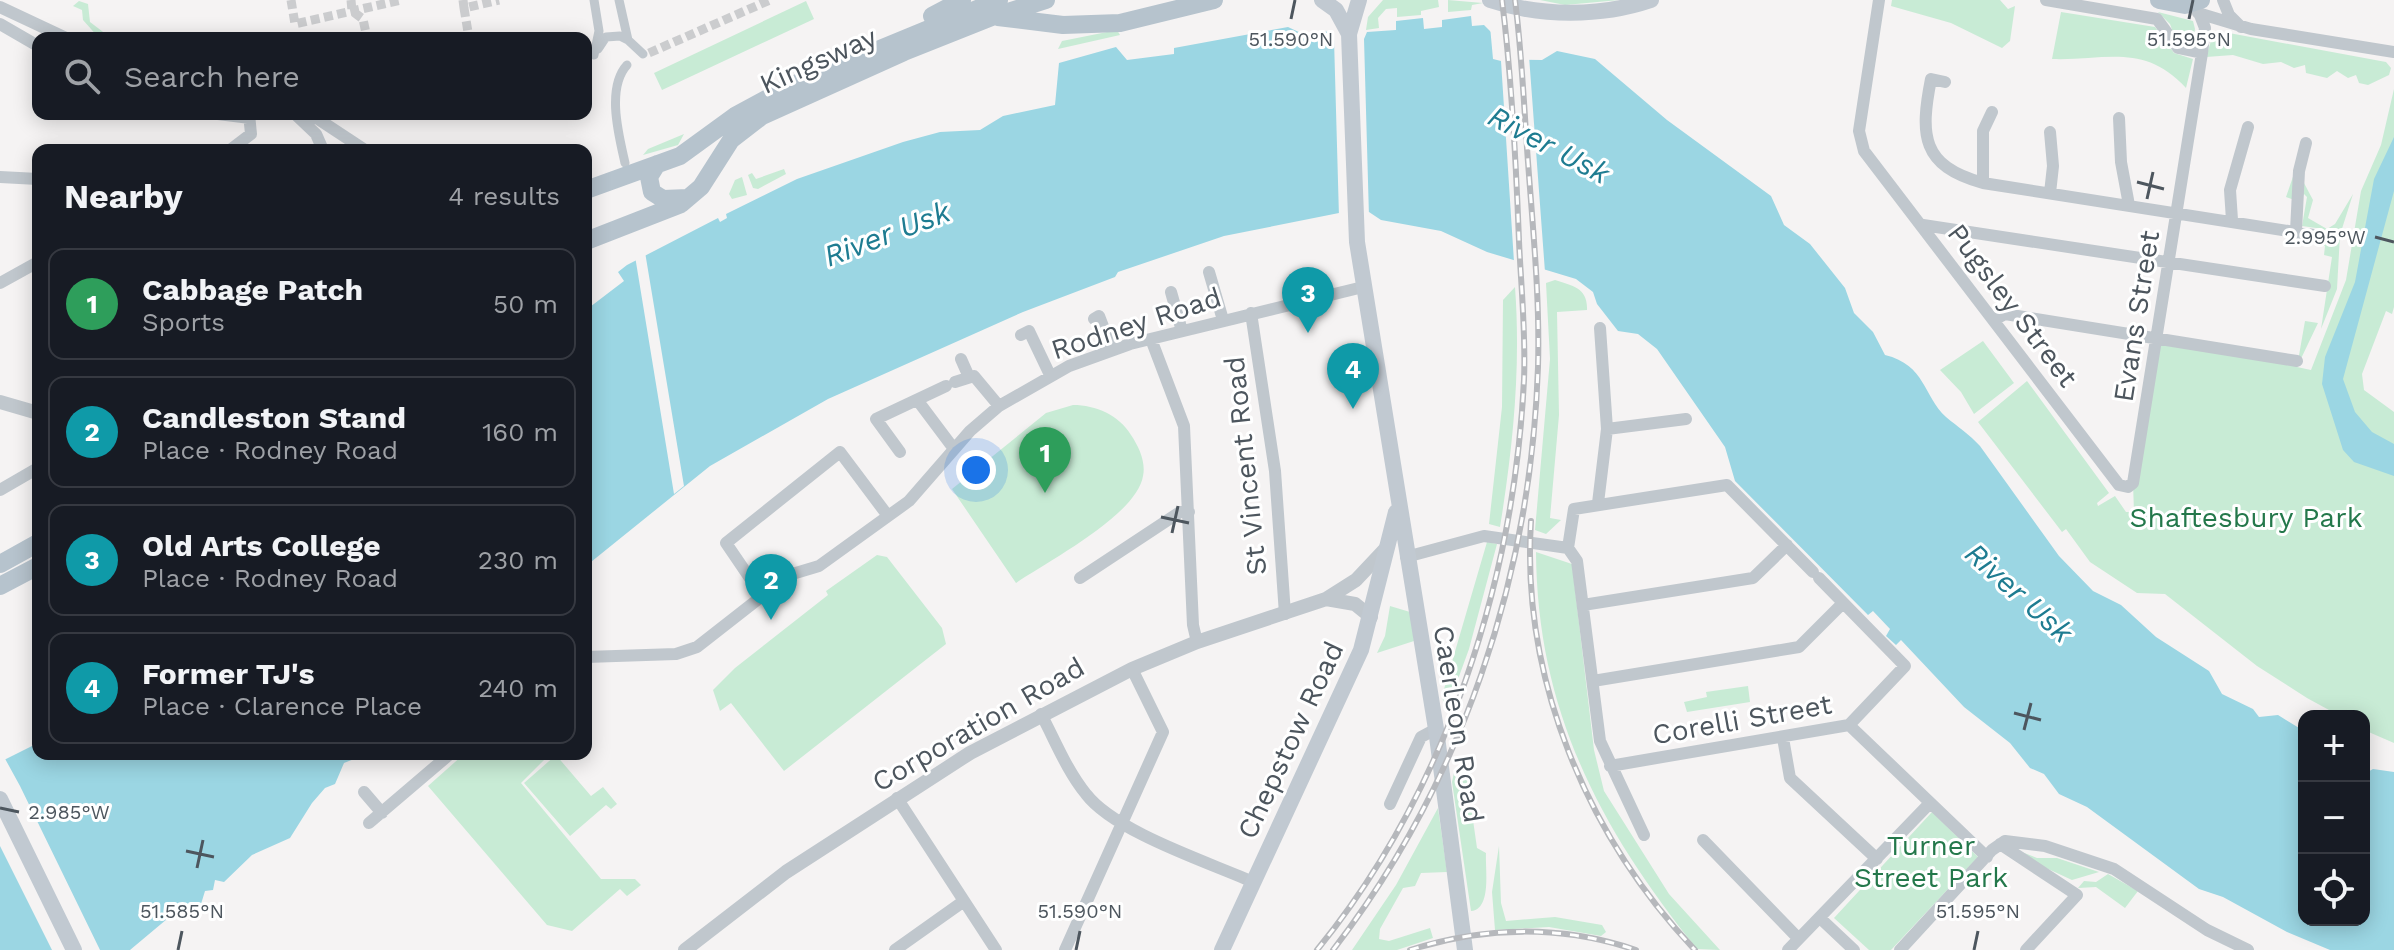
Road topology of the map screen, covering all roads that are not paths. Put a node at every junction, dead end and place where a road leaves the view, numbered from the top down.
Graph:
1 (594, 0) edge
2 (619, 0) edge
3 (962, 0) edge
4 (1005, 0) edge
5 (1046, 0) edge
6 (1214, 0) edge
7 (1325, 0) edge
8 (1341, 0) edge
9 (1359, 0) edge
10 (1490, 0) edge
11 (1651, 0) edge
12 (1879, 0) edge
13 (2046, 0) edge
14 (2151, 0) edge
15 (2160, 0) edge
16 (2224, 4) edge
17 (0, 7) edge
18 (2196, 7) edge
19 (995, 8) edge
20 (0, 24) edge
21 (2209, 24) junction
22 (2241, 27) junction
23 (53, 32) edge
24 (1349, 36) junction
25 (628, 40) junction
26 (32, 43) edge
27 (2394, 52) edge
28 (2202, 53) junction
29 (863, 54) junction
30 (1945, 82) dead end
31 (1992, 112) dead end
32 (2119, 118) dead end
33 (251, 120) edge
34 (301, 120) edge
35 (320, 120) edge
36 (2248, 127) dead end
37 (2050, 132) dead end
38 (2306, 143) dead end
39 (250, 144) edge
40 (320, 144) edge
41 (357, 144) edge
42 (657, 164) junction
43 (626, 169) junction
44 (0, 177) edge
45 (32, 179) edge
46 (1983, 183) junction
47 (592, 187) edge
48 (2050, 193) junction
49 (690, 198) junction
50 (2129, 205) junction
51 (2176, 212) junction
52 (2232, 220) junction
53 (1923, 225) junction
54 (2296, 231) junction
55 (2320, 236) dead end
56 (592, 239) edge
57 (2166, 260) junction
58 (32, 265) edge
59 (1209, 272) dead end
60 (0, 283) edge
61 (2325, 286) dead end
62 (1363, 287) junction
63 (1171, 292) dead end
64 (1251, 313) junction
65 (1094, 319) dead end
66 (1223, 320) junction
67 (1994, 320) junction
68 (1600, 328) dead end
69 (1182, 331) junction
70 (1021, 335) dead end
71 (1151, 339) junction
72 (2157, 340) junction
73 (1112, 350) junction
74 (961, 359) dead end
75 (2297, 361) dead end
76 (1050, 375) junction
77 (969, 377) junction
78 (918, 401) junction
79 (0, 402) edge
80 (999, 406) junction
81 (32, 411) edge
82 (1686, 419) dead end
83 (1607, 429) junction
84 (954, 449) junction
85 (900, 452) dead end
86 (32, 471) edge
87 (2133, 483) joint
88 (0, 490) edge
89 (1598, 503) junction
90 (1397, 507) junction
91 (1189, 512) junction
92 (888, 516) junction
93 (1787, 545) junction
94 (32, 546) edge
95 (1388, 546) junction
96 (1568, 548) junction
97 (1406, 557) junction
98 (0, 564) edge
99 (32, 569) edge
100 (1080, 578) dead end
101 (0, 586) edge
102 (762, 596) junction
103 (1326, 599) junction
104 (1843, 603) junction
105 (1583, 605) junction
106 (1285, 614) junction
107 (1371, 617) junction
108 (1197, 642) junction
109 (592, 657) edge
110 (1132, 669) junction
111 (1593, 681) junction
112 (1041, 714) junction
113 (1849, 725) junction
114 (1436, 729) junction
115 (1783, 738) junction
116 (443, 760) edge
117 (1610, 766) junction
118 (364, 792) dead end
119 (897, 798) junction
120 (0, 799) edge
121 (1930, 803) junction
122 (1390, 804) dead end
123 (382, 813) junction
124 (369, 823) dead end
125 (1123, 824) junction
126 (1644, 835) dead end
127 (1703, 840) dead end
128 (2000, 844) junction
129 (1987, 857) junction
130 (1877, 859) junction
131 (1253, 882) junction
132 (964, 901) junction
133 (1821, 919) junction
134 (1798, 938) junction
135 (74, 950) edge
136 (685, 950) edge
137 (895, 950) edge
138 (996, 950) edge
139 (1065, 950) edge
140 (1222, 950) edge
141 (1465, 950) edge
142 (1788, 950) edge
143 (1854, 950) edge
144 (1900, 950) edge
145 (2026, 950) edge
146 (2248, 950) edge

1 - 25 street
2 - 25 street
3 - 29 main road
4 - 19 street
5 - 19 main road, Kingsway
6 - 19 main road
7 - 8 main road
7 - 24 main road
9 - 24 main road, Caerleon Road
10 - 11 main road
12 - 53 street, Pugsley Street
13 - 28 street
14 - 15 main road
15 - 18 main road
16 - 21 street
16 - 22 street
17 - 23 street
18 - 21 street
19 - 29 main road, Kingsway
19 - 49 main road, Kingsway
20 - 26 street
21 - 22 street
21 - 28 street, Evans Street
22 - 27 street
24 - 62 main road, Caerleon Road
25 - 43 street
28 - 51 street, Evans Street
29 - 42 main road, Kingsway
30 - 46 street
31 - 46 street
32 - 50 street
33 - 39 street
34 - 40 street
35 - 41 street
36 - 52 street
37 - 48 street
38 - 54 street
42 - 43 main road, Kingsway
42 - 49 main road
43 - 47 main road, Kingsway
44 - 45 street
46 - 48 street
48 - 50 street
49 - 56 main road, Kingsway
50 - 51 street
51 - 52 street
51 - 57 street, Evans Street
52 - 54 street
53 - 57 street
53 - 67 street, Pugsley Street
54 - 55 street
57 - 61 street
57 - 72 street, Evans Street
58 - 60 street
59 - 66 street
62 - 64 street, Rodney Road
62 - 90 main road, Caerleon Road
63 - 69 street
64 - 66 street, Rodney Road
64 - 106 street, St Vincent Road
65 - 73 street
66 - 69 street, Rodney Road
67 - 72 street
67 - 87 street, Pugsley Street
68 - 83 street
69 - 71 street, Rodney Road
70 - 76 street
71 - 73 street, Rodney Road
71 - 91 street
72 - 75 street
72 - 87 street, Evans Street
73 - 76 street, Rodney Road
74 - 77 street
76 - 80 street, Rodney Road
77 - 78 street
77 - 80 street
78 - 84 street
78 - 85 street
79 - 81 street
80 - 84 street, Rodney Road
82 - 83 street
83 - 89 street
84 - 92 street, Rodney Road
86 - 88 street
89 - 93 street
89 - 96 street
90 - 95 main road, Chepstow Road
90 - 97 main road, Caerleon Road
91 - 100 street
91 - 108 street
92 - 102 street, Rodney Road
92 - 102 street
93 - 104 street
93 - 105 street
94 - 98 main road
95 - 97 main road
95 - 103 street, Corporation Road
95 - 107 main road, Chepstow Road
96 - 97 street
96 - 105 street
97 - 114 main road, Caerleon Road
99 - 101 main road
102 - 109 street, Rodney Road
103 - 106 street, Corporation Road
103 - 107 street
104 - 111 street
104 - 113 street, Corelli Street
105 - 111 street
106 - 108 street, Corporation Road
107 - 131 main road, Chepstow Road
108 - 110 street, Corporation Road
110 - 112 street, Corporation Road
110 - 125 street
111 - 117 street
112 - 119 street, Corporation Road
112 - 125 street
113 - 115 street, Corelli Street
113 - 121 street
114 - 122 street
114 - 141 main road, Caerleon Road
115 - 117 street, Corelli Street
115 - 130 street
116 - 123 street
117 - 126 street
118 - 123 street
119 - 132 street
119 - 136 street, Corporation Road
120 - 135 main road
121 - 129 street
121 - 130 street
123 - 124 street
125 - 131 street
125 - 139 street
127 - 134 street
128 - 129 street
128 - 145 street
128 - 146 street
129 - 144 street
130 - 133 street
131 - 140 main road, Chepstow Road
132 - 137 street
132 - 138 street
133 - 134 street
133 - 143 street
134 - 142 street

